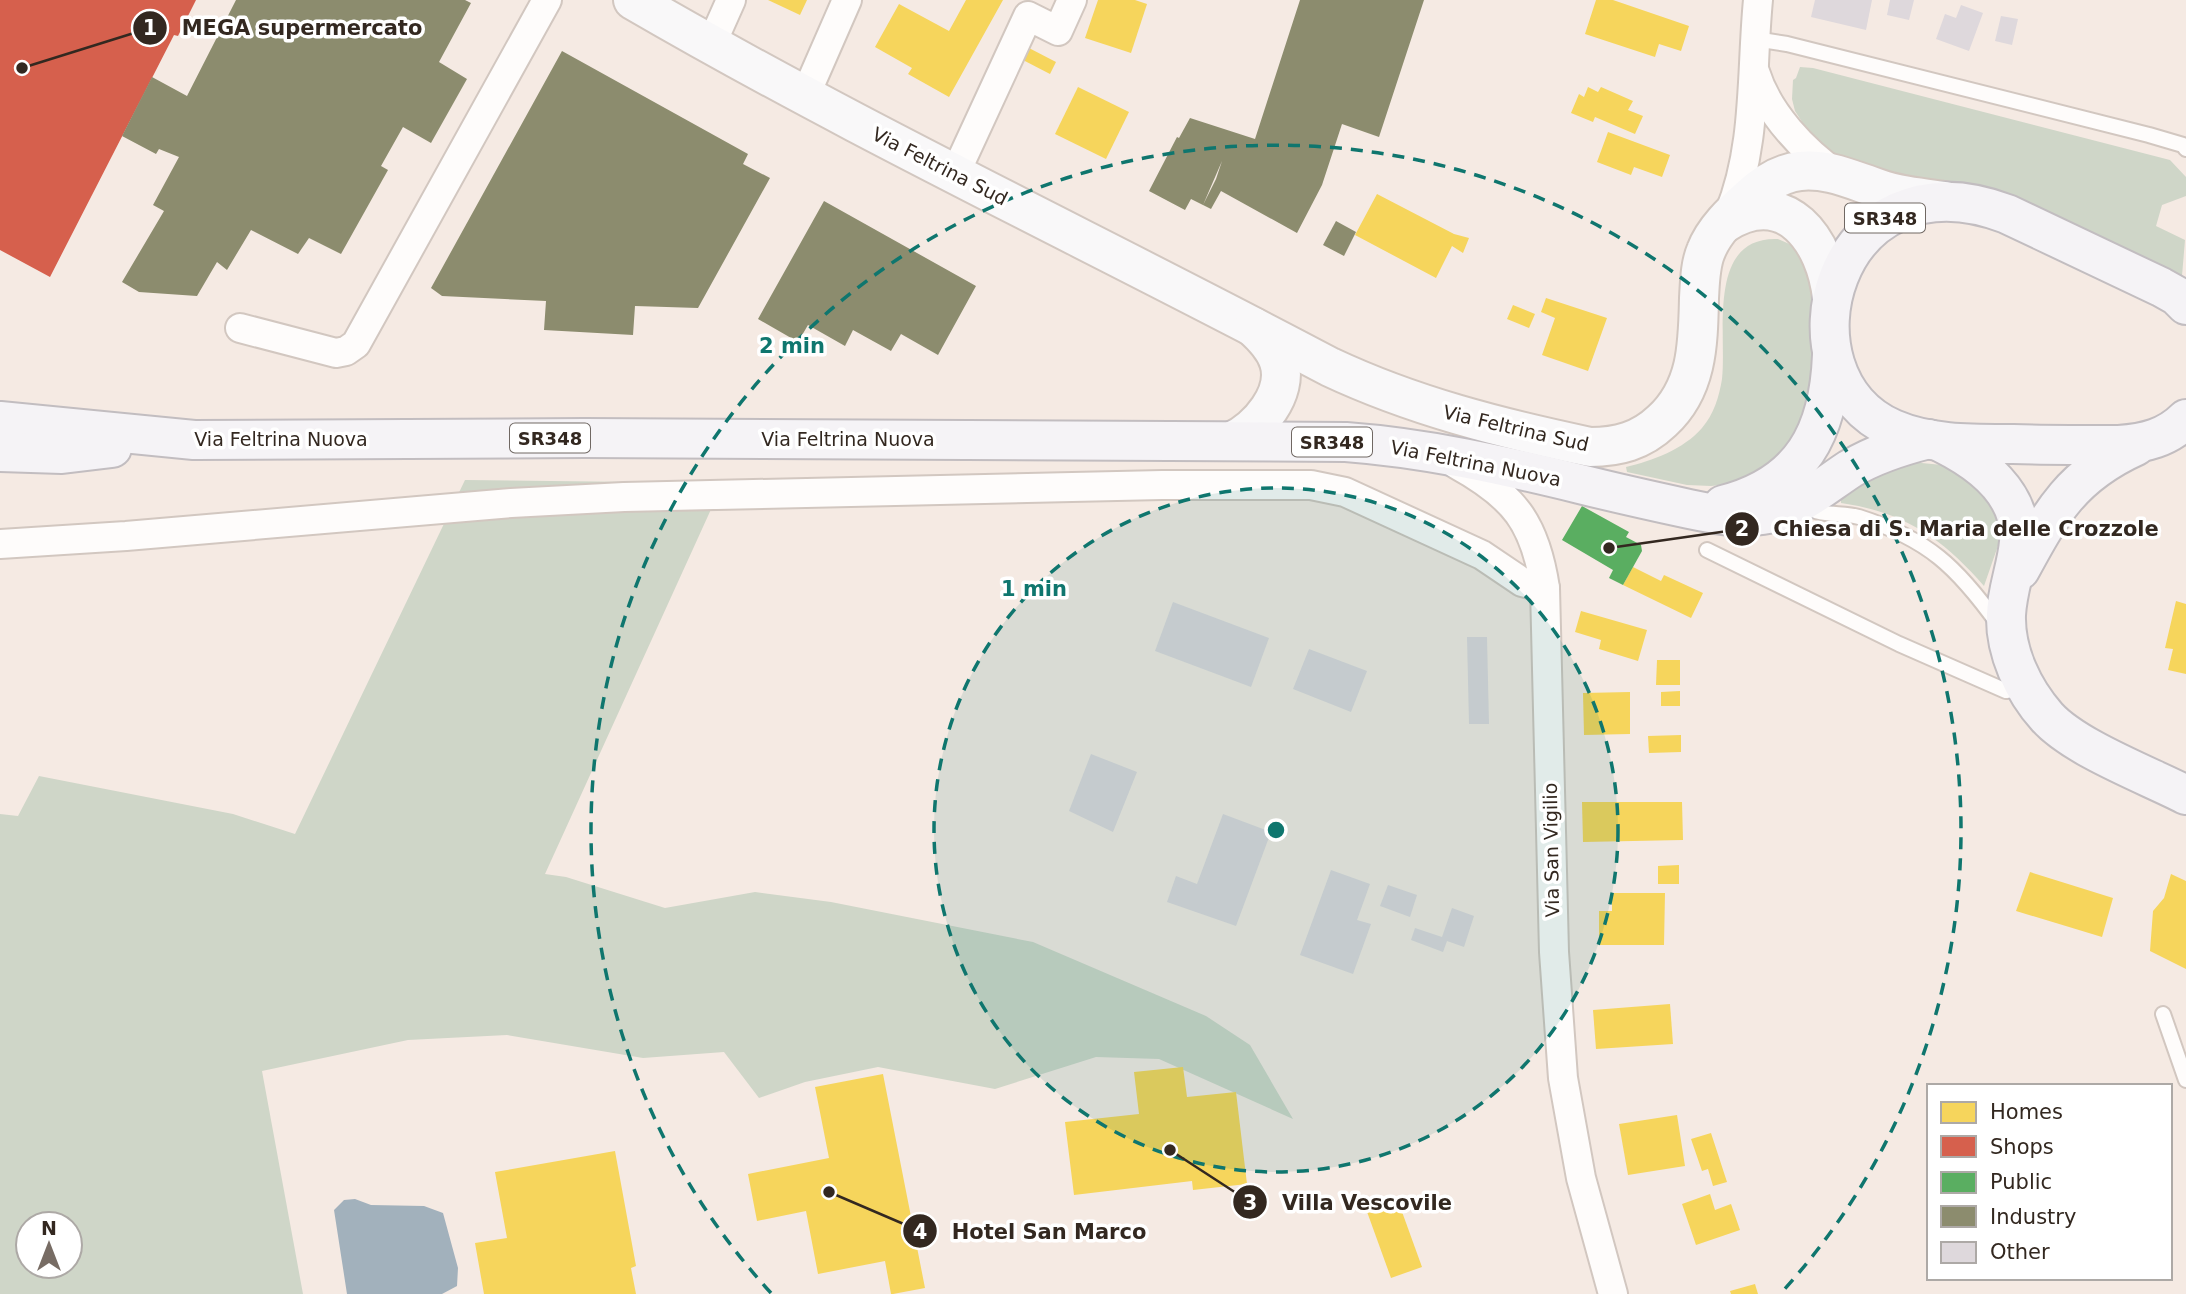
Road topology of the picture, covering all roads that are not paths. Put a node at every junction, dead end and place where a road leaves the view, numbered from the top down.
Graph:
1 (547, 0) edge
2 (633, 0) edge
3 (731, 0) edge
4 (847, 0) edge
5 (1072, 0) edge
6 (1758, 0) edge
7 (711, 46) junction
8 (1755, 53) junction
9 (805, 96) junction
10 (2186, 149) edge
11 (955, 174) junction
12 (1839, 176) junction
13 (1948, 201) junction
14 (1724, 223) junction
15 (1832, 298) junction
16 (2186, 305) edge
17 (1251, 326) junction
18 (240, 328) dead end
19 (1832, 346) junction
20 (2186, 419) edge
21 (0, 421) edge
22 (2161, 438) edge
23 (1931, 439) junction
24 (194, 440) junction
25 (1232, 441) junction
26 (1432, 451) junction
27 (0, 452) edge
28 (1804, 502) junction
29 (1690, 509) junction
30 (0, 544) edge
31 (1707, 550) dead end
32 (1545, 588) junction
33 (2010, 591) junction
34 (2008, 638) junction
35 (2025, 688) junction
36 (2186, 795) edge
37 (2163, 1014) dead end
38 (2186, 1080) edge
39 (1613, 1294) edge

1 - 18 street
2 - 7 main road, Via Feltrina Sud
3 - 7 street
4 - 9 street
5 - 11 street
6 - 8 street
7 - 9 main road, Via Feltrina Sud
8 - 10 lane
8 - 12 street
8 - 14 street
9 - 11 main road, Via Feltrina Sud
11 - 17 main road, Via Feltrina Sud
12 - 13 main road, Via Feltrina Sud
12 - 14 main road, Via Feltrina Sud
13 - 15 main road, SR348
13 - 16 main road, SR348
14 - 15 main road
14 - 17 main road, Via Feltrina Sud
15 - 19 main road, SR348
17 - 25 main road, Via Feltrina Sud
19 - 23 main road, SR348
19 - 29 main road, Via Feltrina Nuova / SR348
20 - 22 main road, SR348
21 - 24 main road, Via Feltrina Nuova / SR348
22 - 23 main road, SR348
22 - 33 main road
23 - 28 main road, Via Feltrina Nuova / SR348
23 - 33 main road
24 - 25 main road, Via Feltrina Nuova / SR348
24 - 27 main road
25 - 26 main road, Via Feltrina Nuova / SR348
26 - 29 main road, Via Feltrina Nuova / SR348
26 - 32 street, Via San Vigilio
28 - 29 main road, Via Feltrina Nuova / SR348
28 - 34 lane
30 - 32 street
31 - 35 lane
32 - 39 street, Via San Vigilio
33 - 34 main road
34 - 35 main road
35 - 36 main road
37 - 38 lane

